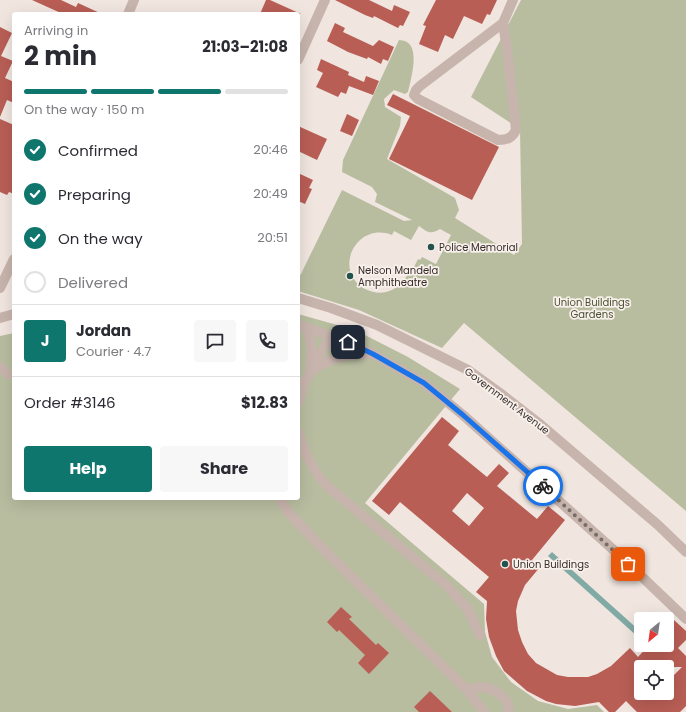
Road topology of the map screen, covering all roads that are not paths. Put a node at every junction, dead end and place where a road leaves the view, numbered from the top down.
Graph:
1 (134, 0) edge
2 (325, 0) edge
3 (513, 0) edge
4 (129, 12) edge
5 (503, 23) junction
6 (300, 56) edge
7 (12, 263) edge
8 (0, 288) edge
9 (300, 299) edge
10 (12, 315) edge
11 (0, 318) edge
12 (302, 326) edge
13 (331, 336) junction
14 (373, 354) junction
15 (0, 367) edge
16 (310, 371) junction
17 (12, 375) edge
18 (300, 396) edge
19 (300, 439) edge
20 (280, 500) edge
21 (686, 552) edge
22 (686, 619) edge
23 (480, 635) dead end
24 (468, 690) junction
25 (484, 712) edge
26 (508, 712) edge

1 - 4 street
2 - 6 street
3 - 5 street
5 - 5 street
7 - 8 street
9 - 21 street, Government Avenue
10 - 11 street
12 - 13 street
12 - 16 street
13 - 14 street
13 - 16 street
14 - 16 street
14 - 22 street
15 - 17 street
16 - 18 street
19 - 23 street
20 - 24 street
24 - 25 street
24 - 26 street

